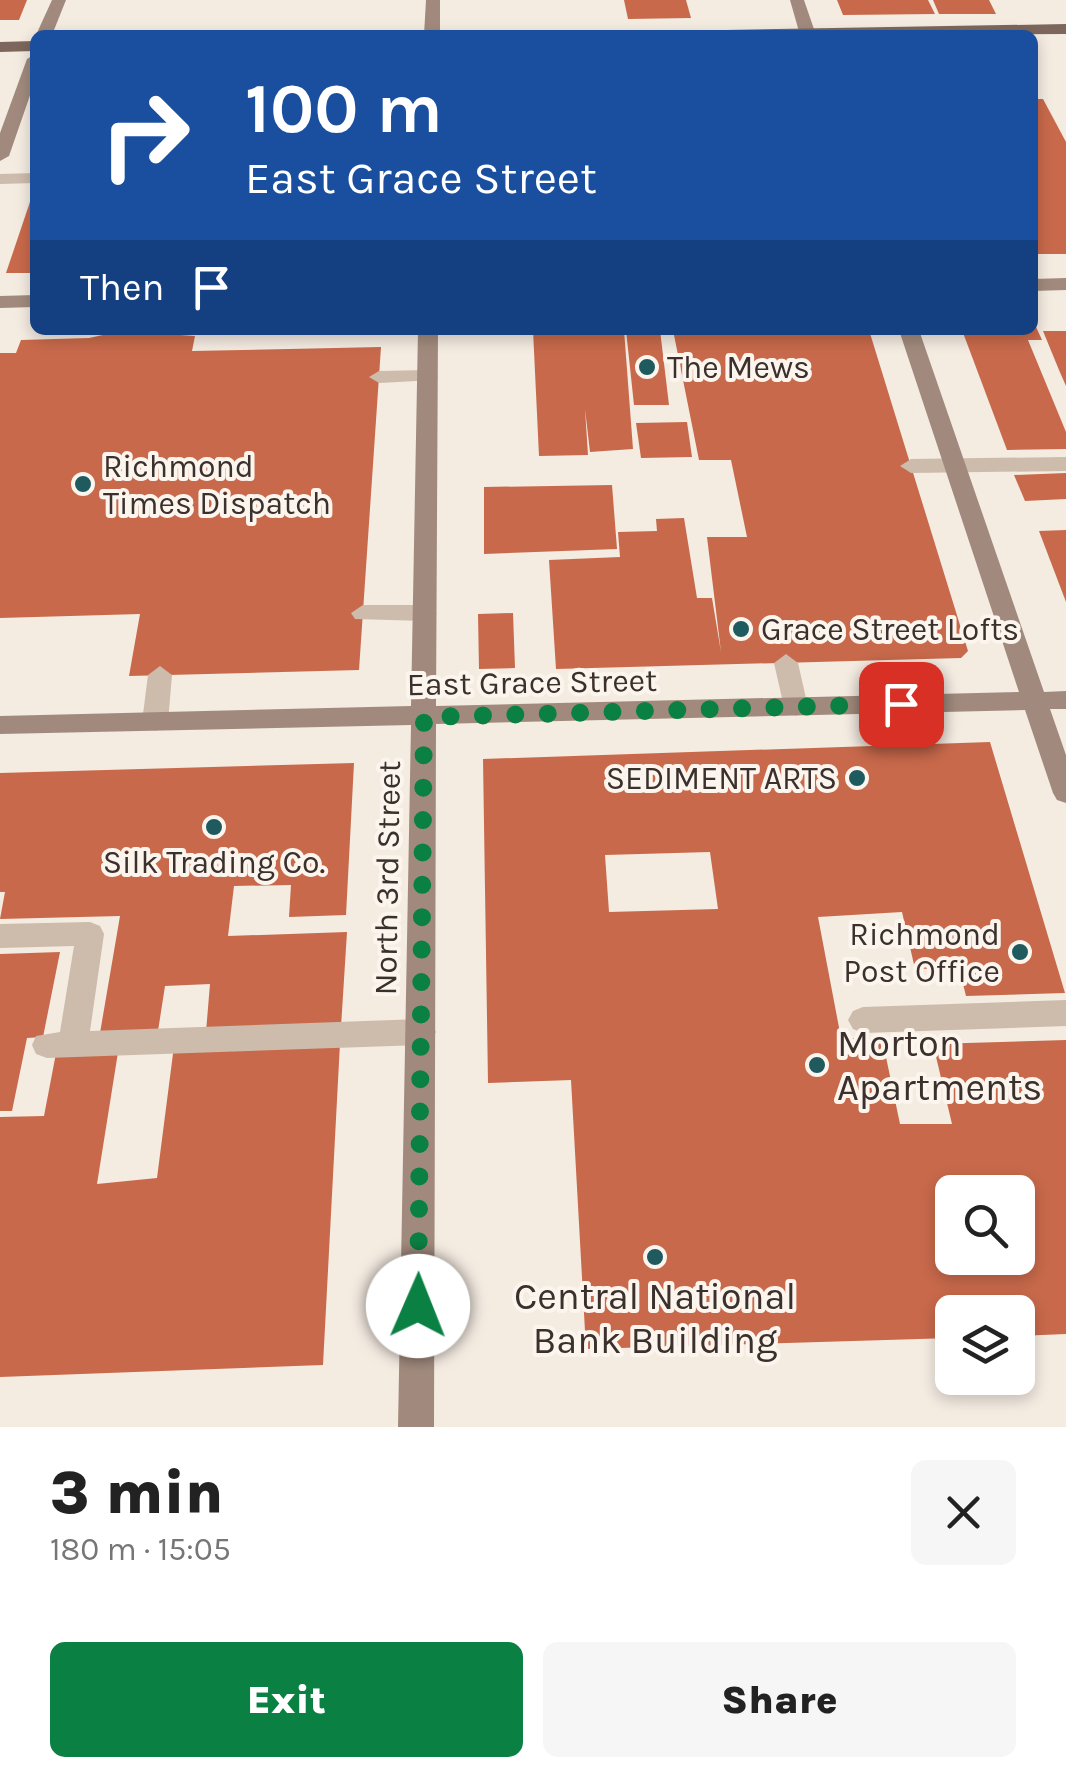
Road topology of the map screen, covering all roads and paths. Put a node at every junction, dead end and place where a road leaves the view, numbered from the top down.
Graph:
1 (59, 0) edge
2 (433, 0) edge
3 (797, 0) edge
4 (1066, 29) edge
5 (46, 30) edge
6 (432, 30) edge
7 (807, 30) edge
8 (1014, 30) edge
9 (30, 46) edge
10 (0, 47) edge
11 (30, 73) edge
12 (0, 156) edge
13 (30, 178) edge
14 (0, 179) edge
15 (1066, 284) edge
16 (1038, 285) edge
17 (0, 302) edge
18 (30, 302) edge
19 (428, 335) edge
20 (911, 335) edge
21 (379, 376) dead end
22 (428, 376) junction
23 (1066, 464) edge
24 (954, 465) junction
25 (911, 466) dead end
26 (363, 613) dead end
27 (425, 613) junction
28 (786, 662) dead end
29 (160, 675) dead end
30 (1034, 700) junction
31 (1066, 700) edge
32 (796, 707) junction
33 (424, 717) junction
34 (154, 722) junction
35 (0, 726) edge
36 (1066, 793) edge
37 (0, 936) edge
38 (1066, 1012) edge
39 (862, 1020) dead end
40 (420, 1032) junction
41 (416, 1427) edge

1 - 5 street
2 - 6 street
3 - 7 street
4 - 8 main road
9 - 10 main road
11 - 12 street
13 - 14 lane
15 - 16 street
17 - 18 street
19 - 22 street, North 3rd Street
20 - 24 street
21 - 22 lane
22 - 27 street, North 3rd Street
23 - 24 lane
24 - 25 lane
24 - 30 street
26 - 27 lane
27 - 33 street, North 3rd Street
28 - 32 lane
29 - 34 lane
30 - 31 street, East Grace Street
30 - 32 street, East Grace Street
30 - 36 street
32 - 33 street, East Grace Street
33 - 34 street, East Grace Street
33 - 40 street, North 3rd Street
34 - 35 street, East Grace Street
37 - 40 lane
38 - 39 lane
40 - 41 street, North 3rd Street

